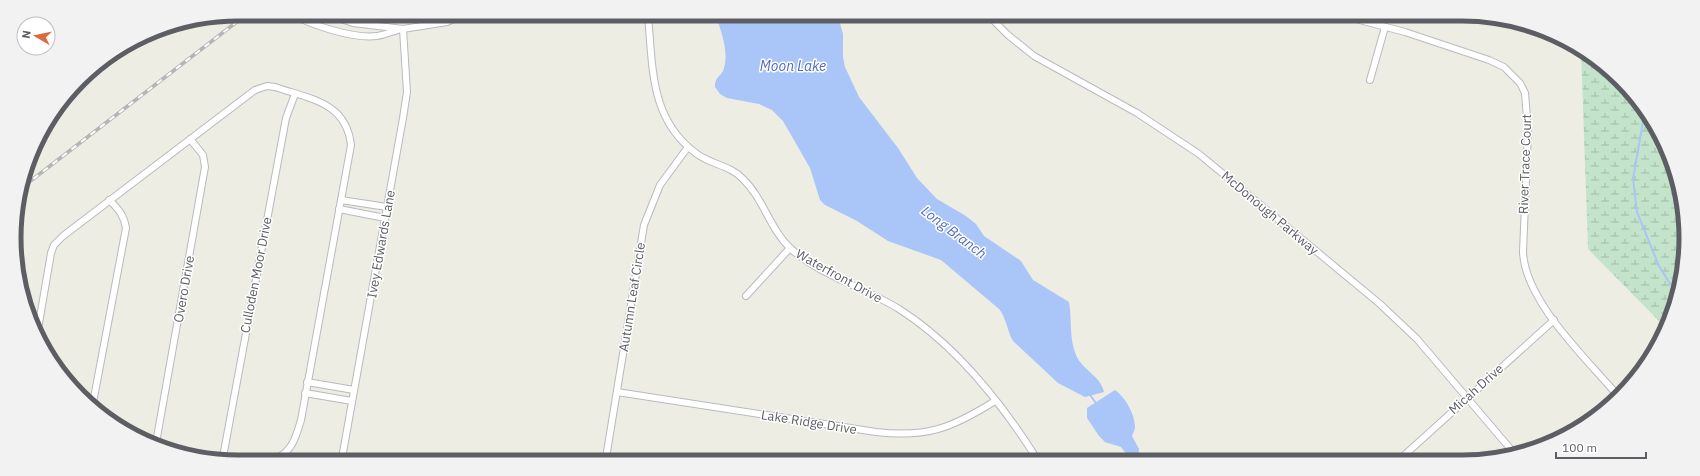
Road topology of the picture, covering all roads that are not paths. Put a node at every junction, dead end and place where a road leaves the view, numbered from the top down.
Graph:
1 (304, 21) edge
2 (350, 21) edge
3 (449, 21) edge
4 (649, 21) edge
5 (995, 21) edge
6 (1363, 21) edge
7 (1385, 27) junction
8 (402, 29) junction
9 (1370, 80) dead end
10 (295, 94) junction
11 (190, 139) junction
12 (688, 147) junction
13 (109, 200) junction
14 (341, 200) junction
15 (387, 207) junction
16 (339, 209) junction
17 (385, 218) junction
18 (790, 248) junction
19 (746, 296) dead end
20 (1554, 320) junction
21 (39, 324) edge
22 (307, 382) junction
23 (354, 390) junction
24 (617, 392) junction
25 (1614, 392) edge
26 (305, 393) junction
27 (1466, 398) junction
28 (94, 400) edge
29 (352, 401) junction
30 (995, 401) junction
31 (157, 439) edge
32 (1511, 450) edge
33 (223, 455) edge
34 (286, 455) edge
35 (343, 455) edge
36 (606, 455) edge
37 (1034, 455) edge
38 (1404, 455) edge

1 - 8 street
2 - 8 street
3 - 8 street
4 - 12 street, Waterfront Drive
5 - 27 street, McDonough Parkway
6 - 7 street, River Trace Court
7 - 9 street
7 - 20 street, River Trace Court
8 - 15 street, Ivey Edwards Lane
10 - 11 street
10 - 14 street
10 - 33 street, Culloden Moor Drive
11 - 13 street
11 - 31 street, Overo Drive
12 - 18 street, Waterfront Drive
12 - 24 street, Autumn Leaf Circle
13 - 21 street
13 - 28 street
14 - 15 street
14 - 16 street
15 - 17 street, Ivey Edwards Lane
16 - 17 street
16 - 22 street
17 - 23 street, Ivey Edwards Lane
18 - 19 street
18 - 30 street, Waterfront Drive
20 - 25 street, River Trace Court
20 - 27 street, Micah Drive
22 - 23 street
22 - 26 street
23 - 29 street, Ivey Edwards Lane
24 - 30 street, Lake Ridge Drive
24 - 36 street, Autumn Leaf Circle
26 - 29 street
26 - 34 street
27 - 32 street, McDonough Parkway
27 - 38 street, Micah Drive
29 - 35 street, Ivey Edwards Lane
30 - 37 street, Waterfront Drive

